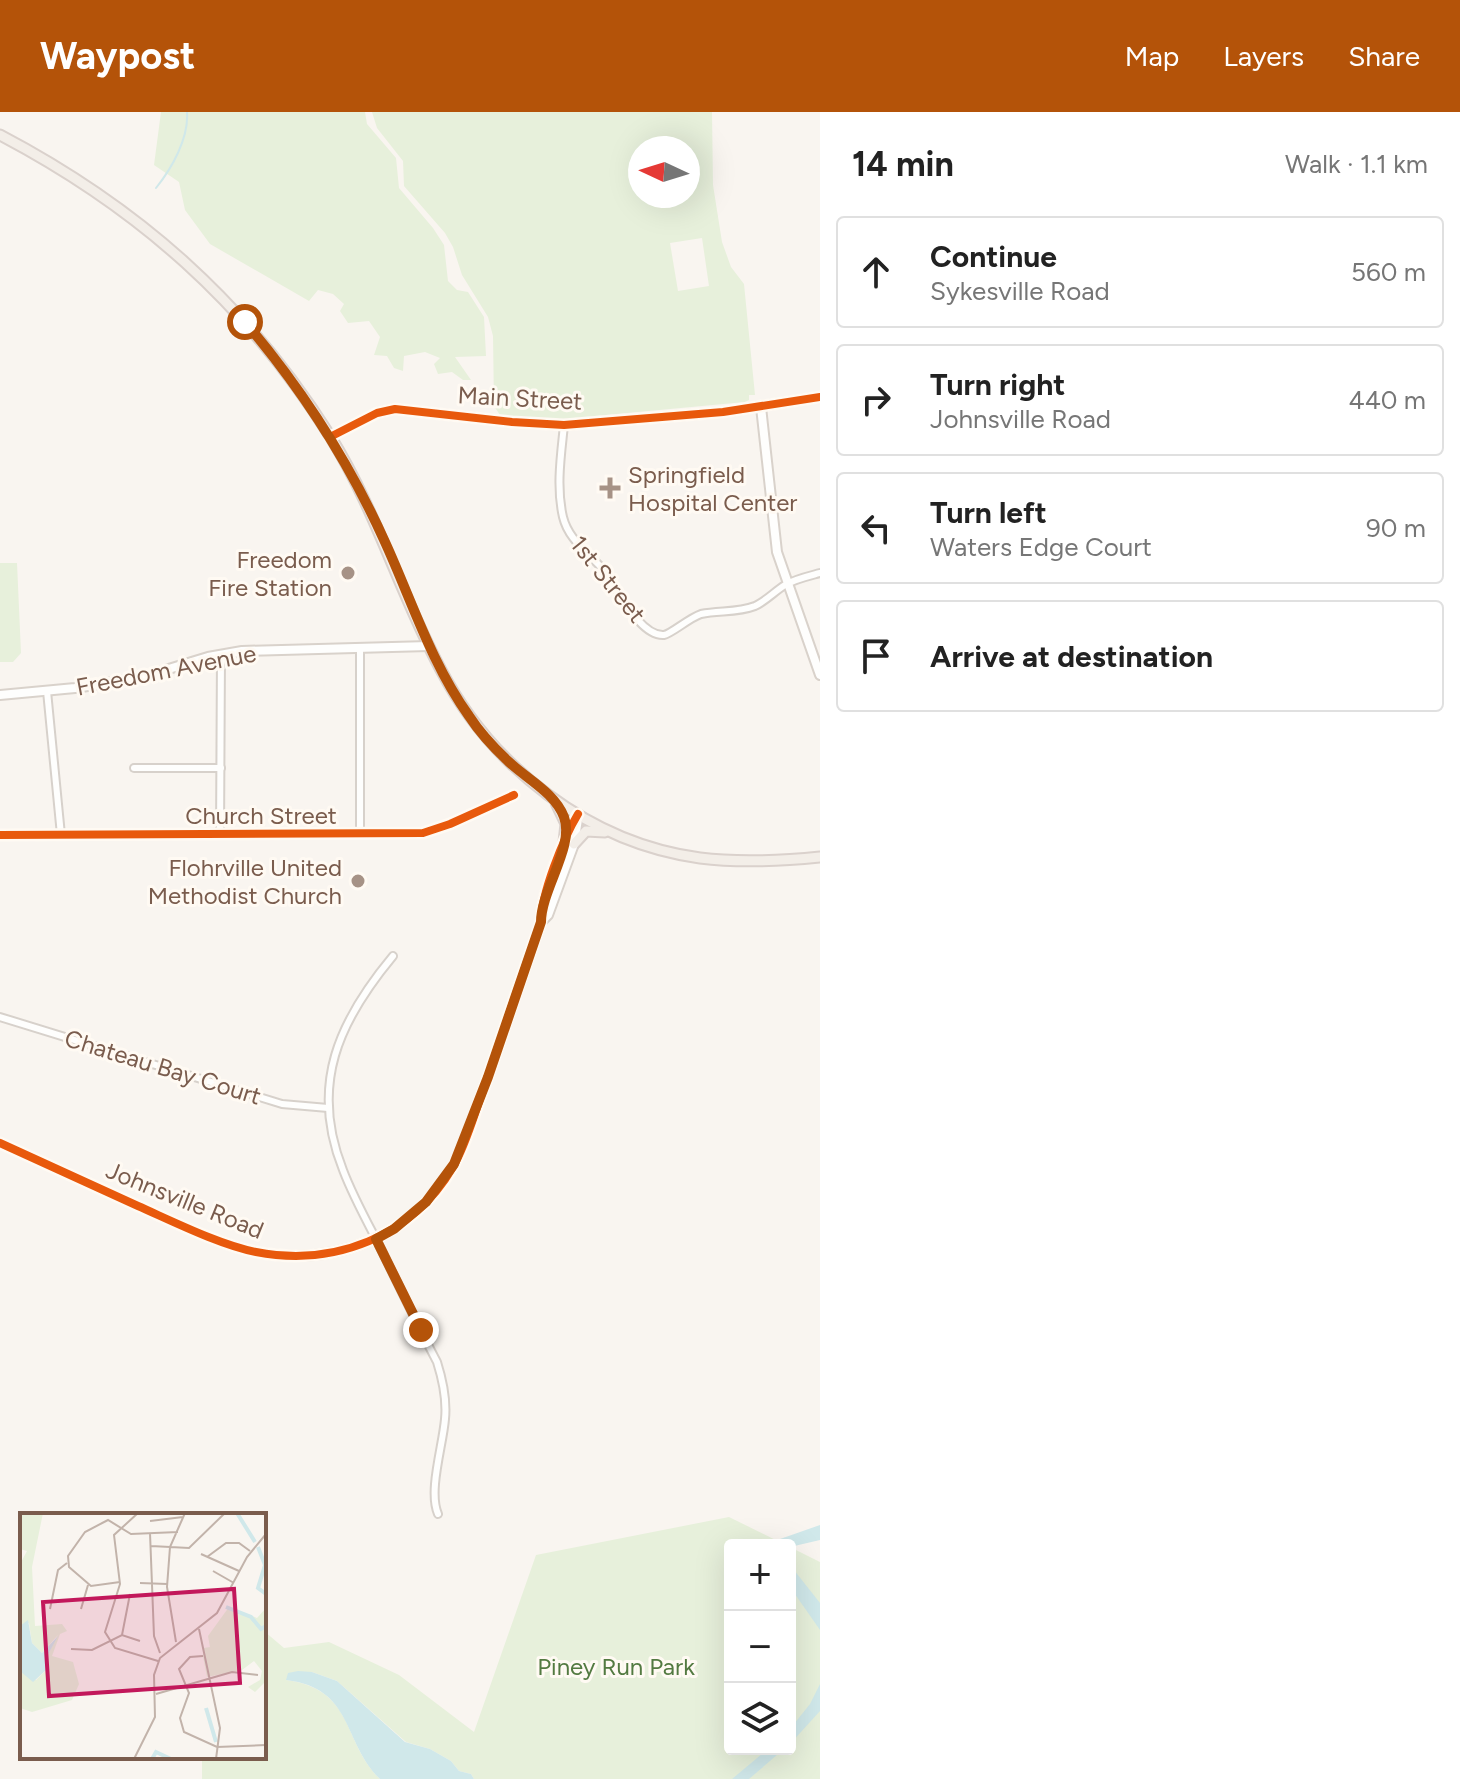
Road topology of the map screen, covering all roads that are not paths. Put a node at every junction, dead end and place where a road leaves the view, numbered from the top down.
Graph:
1 (0, 135) edge
2 (820, 397) edge
3 (761, 407) junction
4 (564, 425) junction
5 (330, 437) junction
6 (820, 573) edge
7 (787, 584) junction
8 (429, 646) junction
9 (360, 648) junction
10 (221, 655) junction
11 (820, 675) edge
12 (47, 691) junction
13 (0, 695) edge
14 (134, 768) dead end
15 (221, 768) junction
16 (514, 795) dead end
17 (554, 800) junction
18 (578, 814) junction
19 (613, 832) junction
20 (360, 834) junction
21 (0, 835) edge
22 (61, 835) junction
23 (220, 835) junction
24 (569, 843) junction
25 (820, 857) edge
26 (393, 956) dead end
27 (0, 1017) edge
28 (328, 1108) junction
29 (0, 1143) edge
30 (376, 1239) junction
31 (438, 1514) dead end

1 - 5 main road
2 - 3 street, Main Street
3 - 4 street, Main Street
3 - 7 street
4 - 5 street, Main Street
4 - 7 street, 1st Street
5 - 8 main road
6 - 7 street, 1st Street
7 - 11 street
8 - 9 street, Freedom Avenue
8 - 17 main road
9 - 10 street, Freedom Avenue
9 - 20 street
10 - 12 street, Freedom Avenue
10 - 15 street
12 - 13 street, Freedom Avenue
12 - 22 street
14 - 15 street
15 - 23 street
16 - 20 street, Church Street
17 - 18 main road
17 - 24 main road
18 - 19 main road
18 - 24 street, Johnsville Road
19 - 24 main road
19 - 25 main road
20 - 23 street, Church Street
21 - 22 street, Church Street
22 - 23 street, Church Street
24 - 30 street, Johnsville Road
26 - 28 street
27 - 28 street, Chateau Bay Court
28 - 30 street
29 - 30 street, Johnsville Road
30 - 31 street

